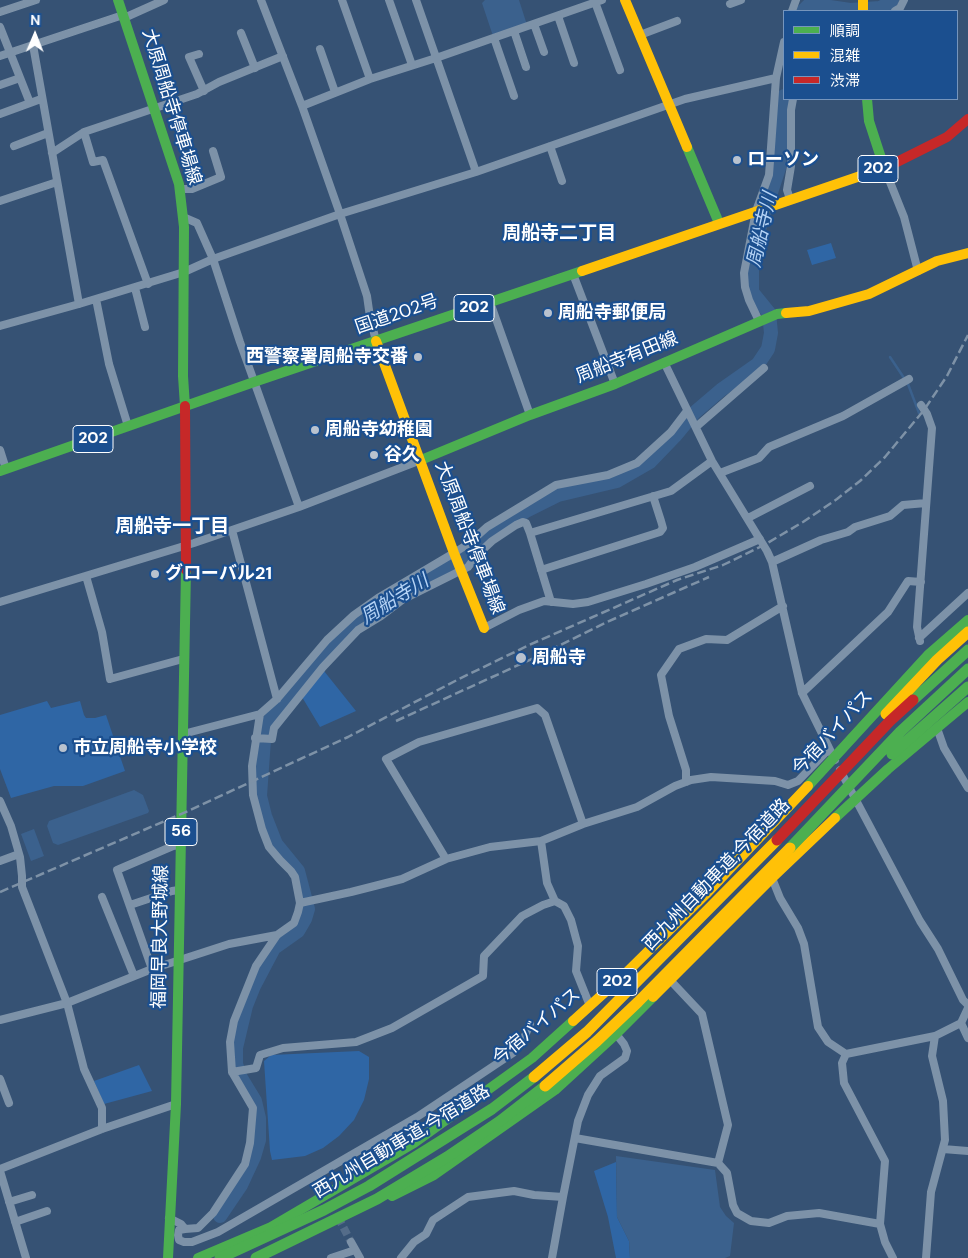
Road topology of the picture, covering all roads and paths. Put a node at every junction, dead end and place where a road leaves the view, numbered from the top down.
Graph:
1 (36, 0) edge
2 (118, 0) edge
3 (164, 0) edge
4 (261, 0) edge
5 (342, 0) edge
6 (389, 0) edge
7 (416, 0) edge
8 (625, 0) edge
9 (741, 0) edge
10 (904, 0) edge
11 (598, 1) edge
12 (730, 4) dead end
13 (897, 10) edge
14 (0, 12) edge
15 (124, 16) junction
16 (558, 16) junction
17 (677, 21) dead end
18 (534, 24) junction
19 (0, 27) edge
20 (514, 31) junction
21 (241, 33) dead end
22 (640, 35) junction
23 (494, 38) junction
24 (33, 45) junction
25 (783, 46) edge
26 (320, 49) dead end
27 (544, 52) dead end
28 (10, 53) junction
29 (199, 54) dead end
30 (0, 56) edge
31 (283, 56) junction
32 (436, 58) junction
33 (574, 63) dead end
34 (412, 65) junction
35 (526, 67) dead end
36 (255, 68) junction
37 (620, 70) dead end
38 (20, 78) junction
39 (776, 78) junction
40 (370, 79) junction
41 (0, 85) edge
42 (204, 91) junction
43 (335, 92) junction
44 (514, 96) dead end
45 (41, 99) junction
46 (793, 100) edge
47 (867, 100) edge
48 (30, 103) junction
49 (668, 104) junction
50 (302, 106) junction
51 (154, 109) junction
52 (1, 111) edge
53 (968, 119) edge
54 (84, 132) junction
55 (48, 133) junction
56 (14, 146) dead end
57 (550, 146) junction
58 (213, 151) dead end
59 (52, 153) junction
60 (884, 167) junction
61 (476, 172) junction
62 (562, 181) dead end
63 (57, 182) junction
64 (179, 189) junction
65 (785, 201) junction
66 (0, 202) edge
67 (759, 210) junction
68 (340, 214) junction
69 (183, 217) junction
70 (719, 223) junction
71 (968, 253) edge
72 (212, 259) junction
73 (918, 271) junction
74 (184, 272) junction
75 (573, 274) junction
76 (148, 284) junction
77 (135, 288) junction
78 (96, 300) junction
79 (490, 302) junction
80 (80, 304) junction
81 (0, 316) edge
82 (759, 321) junction
83 (2, 326) edge
84 (146, 327) dead end
85 (376, 341) junction
86 (664, 362) junction
87 (764, 368) dead end
88 (907, 380) dead end
89 (254, 382) junction
90 (615, 384) junction
91 (920, 405) dead end
92 (185, 406) junction
93 (687, 411) junction
94 (530, 415) junction
95 (694, 425) junction
96 (128, 426) junction
97 (0, 450) edge
98 (421, 460) junction
99 (712, 461) junction
100 (3, 470) edge
101 (720, 473) junction
102 (810, 486) dead end
103 (652, 496) junction
104 (926, 503) junction
105 (299, 507) junction
106 (748, 518) junction
107 (232, 530) junction
108 (530, 533) junction
109 (760, 539) junction
110 (186, 546) junction
111 (455, 555) junction
112 (772, 562) junction
113 (461, 570) junction
114 (541, 570) junction
115 (86, 576) junction
116 (921, 582) junction
117 (968, 594) edge
118 (0, 602) edge
119 (551, 602) junction
120 (783, 606) junction
121 (968, 620) edge
122 (484, 628) joint
123 (968, 632) edge
124 (968, 650) edge
125 (183, 658) junction
126 (968, 669) edge
127 (968, 686) edge
128 (802, 693) junction
129 (277, 699) junction
130 (968, 702) edge
131 (260, 714) junction
132 (937, 728) junction
133 (183, 734) junction
134 (257, 738) junction
135 (831, 754) junction
136 (836, 777) junction
137 (686, 782) junction
138 (968, 788) edge
139 (0, 801) edge
140 (855, 801) junction
141 (2, 813) edge
142 (583, 824) junction
143 (541, 841) junction
144 (181, 845) junction
145 (19, 854) junction
146 (446, 859) junction
147 (0, 861) edge
148 (767, 878) junction
149 (179, 890) junction
150 (102, 897) dead end
151 (556, 901) junction
152 (300, 903) junction
153 (130, 906) junction
154 (277, 935) junction
155 (178, 960) junction
156 (152, 969) junction
157 (134, 976) junction
158 (670, 980) junction
159 (67, 1003) junction
160 (590, 1006) junction
161 (968, 1006) edge
162 (0, 1020) edge
163 (961, 1023) junction
164 (530, 1024) dead end
165 (616, 1034) junction
166 (935, 1036) junction
167 (968, 1038) edge
168 (846, 1054) junction
169 (232, 1072) junction
170 (0, 1079) edge
171 (8, 1103) dead end
172 (176, 1104) junction
173 (102, 1129) junction
174 (575, 1138) junction
175 (944, 1149) junction
176 (968, 1151) edge
177 (718, 1163) junction
178 (0, 1170) edge
179 (32, 1195) dead end
180 (563, 1197) junction
181 (9, 1202) junction
182 (47, 1211) dead end
183 (169, 1218) junction
184 (15, 1222) junction
185 (880, 1224) junction
186 (185, 1228) junction
187 (351, 1242) tunnel mouth
188 (355, 1250) junction
189 (26, 1258) edge
190 (168, 1258) edge
191 (198, 1258) edge
192 (220, 1258) edge
193 (256, 1258) edge
194 (265, 1258) edge
195 (331, 1258) edge
196 (360, 1258) edge
197 (401, 1258) edge
198 (552, 1258) edge
199 (893, 1258) edge
200 (926, 1258) edge

1 - 14 street
2 - 15 main road, 大原周船寺停車場線
3 - 15 street
4 - 31 street
5 - 40 street
6 - 34 street
7 - 32 street
8 - 22 main road
9 - 12 street
10 - 13 street
11 - 16 street
11 - 37 street
15 - 24 street
15 - 51 main road, 大原周船寺停車場線
16 - 18 street
16 - 33 street
17 - 22 street
18 - 20 street
18 - 27 street
19 - 28 street
20 - 23 street
20 - 35 street
21 - 36 street
22 - 49 main road
23 - 32 street
23 - 44 street
24 - 28 street
24 - 45 street
25 - 39 street
26 - 43 street
28 - 30 street
28 - 38 street
29 - 42 street
31 - 36 street
31 - 50 street
32 - 34 street
32 - 61 street
34 - 40 street
36 - 42 street
38 - 41 street
38 - 48 street
39 - 49 street
39 - 67 street
40 - 43 street
42 - 51 street
43 - 50 street
45 - 48 street
45 - 55 street
46 - 65 street
47 - 60 main road
48 - 52 street
49 - 57 street
49 - 70 main road
50 - 68 street
51 - 54 street
51 - 64 main road, 大原周船寺停車場線
53 - 60 main road, 国道202号 / 202
54 - 59 street
54 - 76 street
55 - 56 street
55 - 59 street
57 - 61 street
57 - 62 street
58 - 64 street
59 - 63 street
60 - 65 main road, 国道202号 / 202
60 - 73 street
61 - 68 street
63 - 66 street
63 - 80 street
64 - 69 main road, 大原周船寺停車場線
65 - 67 main road, 国道202号 / 202
67 - 70 main road, 国道202号 / 202
67 - 82 street
68 - 72 street
68 - 85 street
69 - 72 street
69 - 74 main road, 大原周船寺停車場線
70 - 75 main road, 国道202号 / 202
71 - 73 main road, 周船寺有田線
72 - 74 street
72 - 89 street
73 - 82 main road, 周船寺有田線
74 - 76 street
74 - 92 main road, 大原周船寺停車場線
75 - 79 main road, 国道202号 / 202
75 - 90 street
76 - 77 street
77 - 78 street
77 - 84 street
78 - 80 street
78 - 96 street
79 - 85 main road, 国道202号 / 202
79 - 94 street
80 - 83 street
81 - 83 street
82 - 86 main road, 周船寺有田線
85 - 89 main road, 国道202号 / 202
85 - 98 main road
86 - 90 main road, 周船寺有田線
86 - 93 street
87 - 95 street
88 - 101 street
89 - 92 main road, 国道202号 / 202
89 - 105 street
90 - 94 main road, 周船寺有田線
91 - 104 street
92 - 96 main road, 国道202号 / 202
92 - 110 main road, 福岡早良大野城線 / 56
93 - 95 street
93 - 111 street
94 - 98 main road, 周船寺有田線
95 - 99 street
96 - 100 main road, 国道202号 / 202
97 - 100 street
98 - 105 street
98 - 111 main road, 大原周船寺停車場線
99 - 101 street
99 - 103 street
101 - 106 street
102 - 106 street
103 - 108 street
103 - 114 street
104 - 112 street
104 - 116 street
105 - 107 street
106 - 109 street
107 - 110 street
107 - 129 street
108 - 113 street
108 - 114 street
109 - 112 street
109 - 119 street
110 - 115 street
110 - 125 main road, 福岡早良大野城線 / 56
111 - 113 main road, 大原周船寺停車場線
111 - 129 street
112 - 120 street
113 - 122 main road, 大原周船寺停車場線
113 - 134 street
114 - 119 street
115 - 118 street
115 - 125 street
116 - 117 street
116 - 128 street
119 - 122 street
120 - 128 street
120 - 137 street
121 - 135 main road, 今宿バイパス / 202
123 - 136 main road, bridge
124 - 136 main road, 西九州自動車道;今宿道路, bridge
125 - 133 main road, 福岡早良大野城線 / 56
126 - 148 main road, 西九州自動車道;今宿道路, bridge
127 - 148 main road, bridge
128 - 135 street
129 - 131 street
130 - 132 main road, 202
131 - 133 street
131 - 134 street
132 - 138 street
132 - 140 main road, 202
133 - 144 main road, 福岡早良大野城線 / 56
134 - 152 street
135 - 137 street
135 - 140 street
135 - 160 main road, 今宿バイパス / 202
136 - 192 main road, 西九州自動車道;今宿道路, bridge
137 - 142 street
139 - 141 street
140 - 148 main road, 202
140 - 161 street
141 - 145 street
142 - 143 street
142 - 146 street
143 - 146 street
143 - 151 street
144 - 149 main road, 福岡早良大野城線 / 56
144 - 153 street
145 - 147 street
145 - 159 street
146 - 152 street
148 - 158 main road, 202
148 - 168 street
148 - 193 main road, 西九州自動車道;今宿道路, bridge
149 - 153 street
149 - 155 main road, 福岡早良大野城線 / 56
150 - 157 street
151 - 160 street
151 - 169 street
152 - 154 street
153 - 156 street
154 - 155 street
154 - 169 street
155 - 156 street
155 - 172 main road, 福岡早良大野城線 / 56
156 - 157 street
157 - 159 street
158 - 165 main road, 202
158 - 177 street
159 - 162 street
159 - 173 street
160 - 191 main road, 今宿バイパス / 202
161 - 163 street
163 - 166 street
163 - 167 street
164 - 186 street
165 - 174 street
165 - 194 main road, 202
166 - 168 street
166 - 175 street
168 - 185 street
169 - 186 street
170 - 171 street
172 - 173 street
172 - 183 main road, 福岡早良大野城線 / 56
173 - 178 street
174 - 177 street
174 - 180 street
175 - 176 street
175 - 200 street
177 - 185 street
178 - 181 street
179 - 181 street
180 - 197 street
180 - 198 street
181 - 184 street
182 - 184 street
183 - 186 street
183 - 190 main road, 福岡早良大野城線 / 56
184 - 189 street
185 - 199 street
187 - 188 street
188 - 195 street
188 - 196 street

